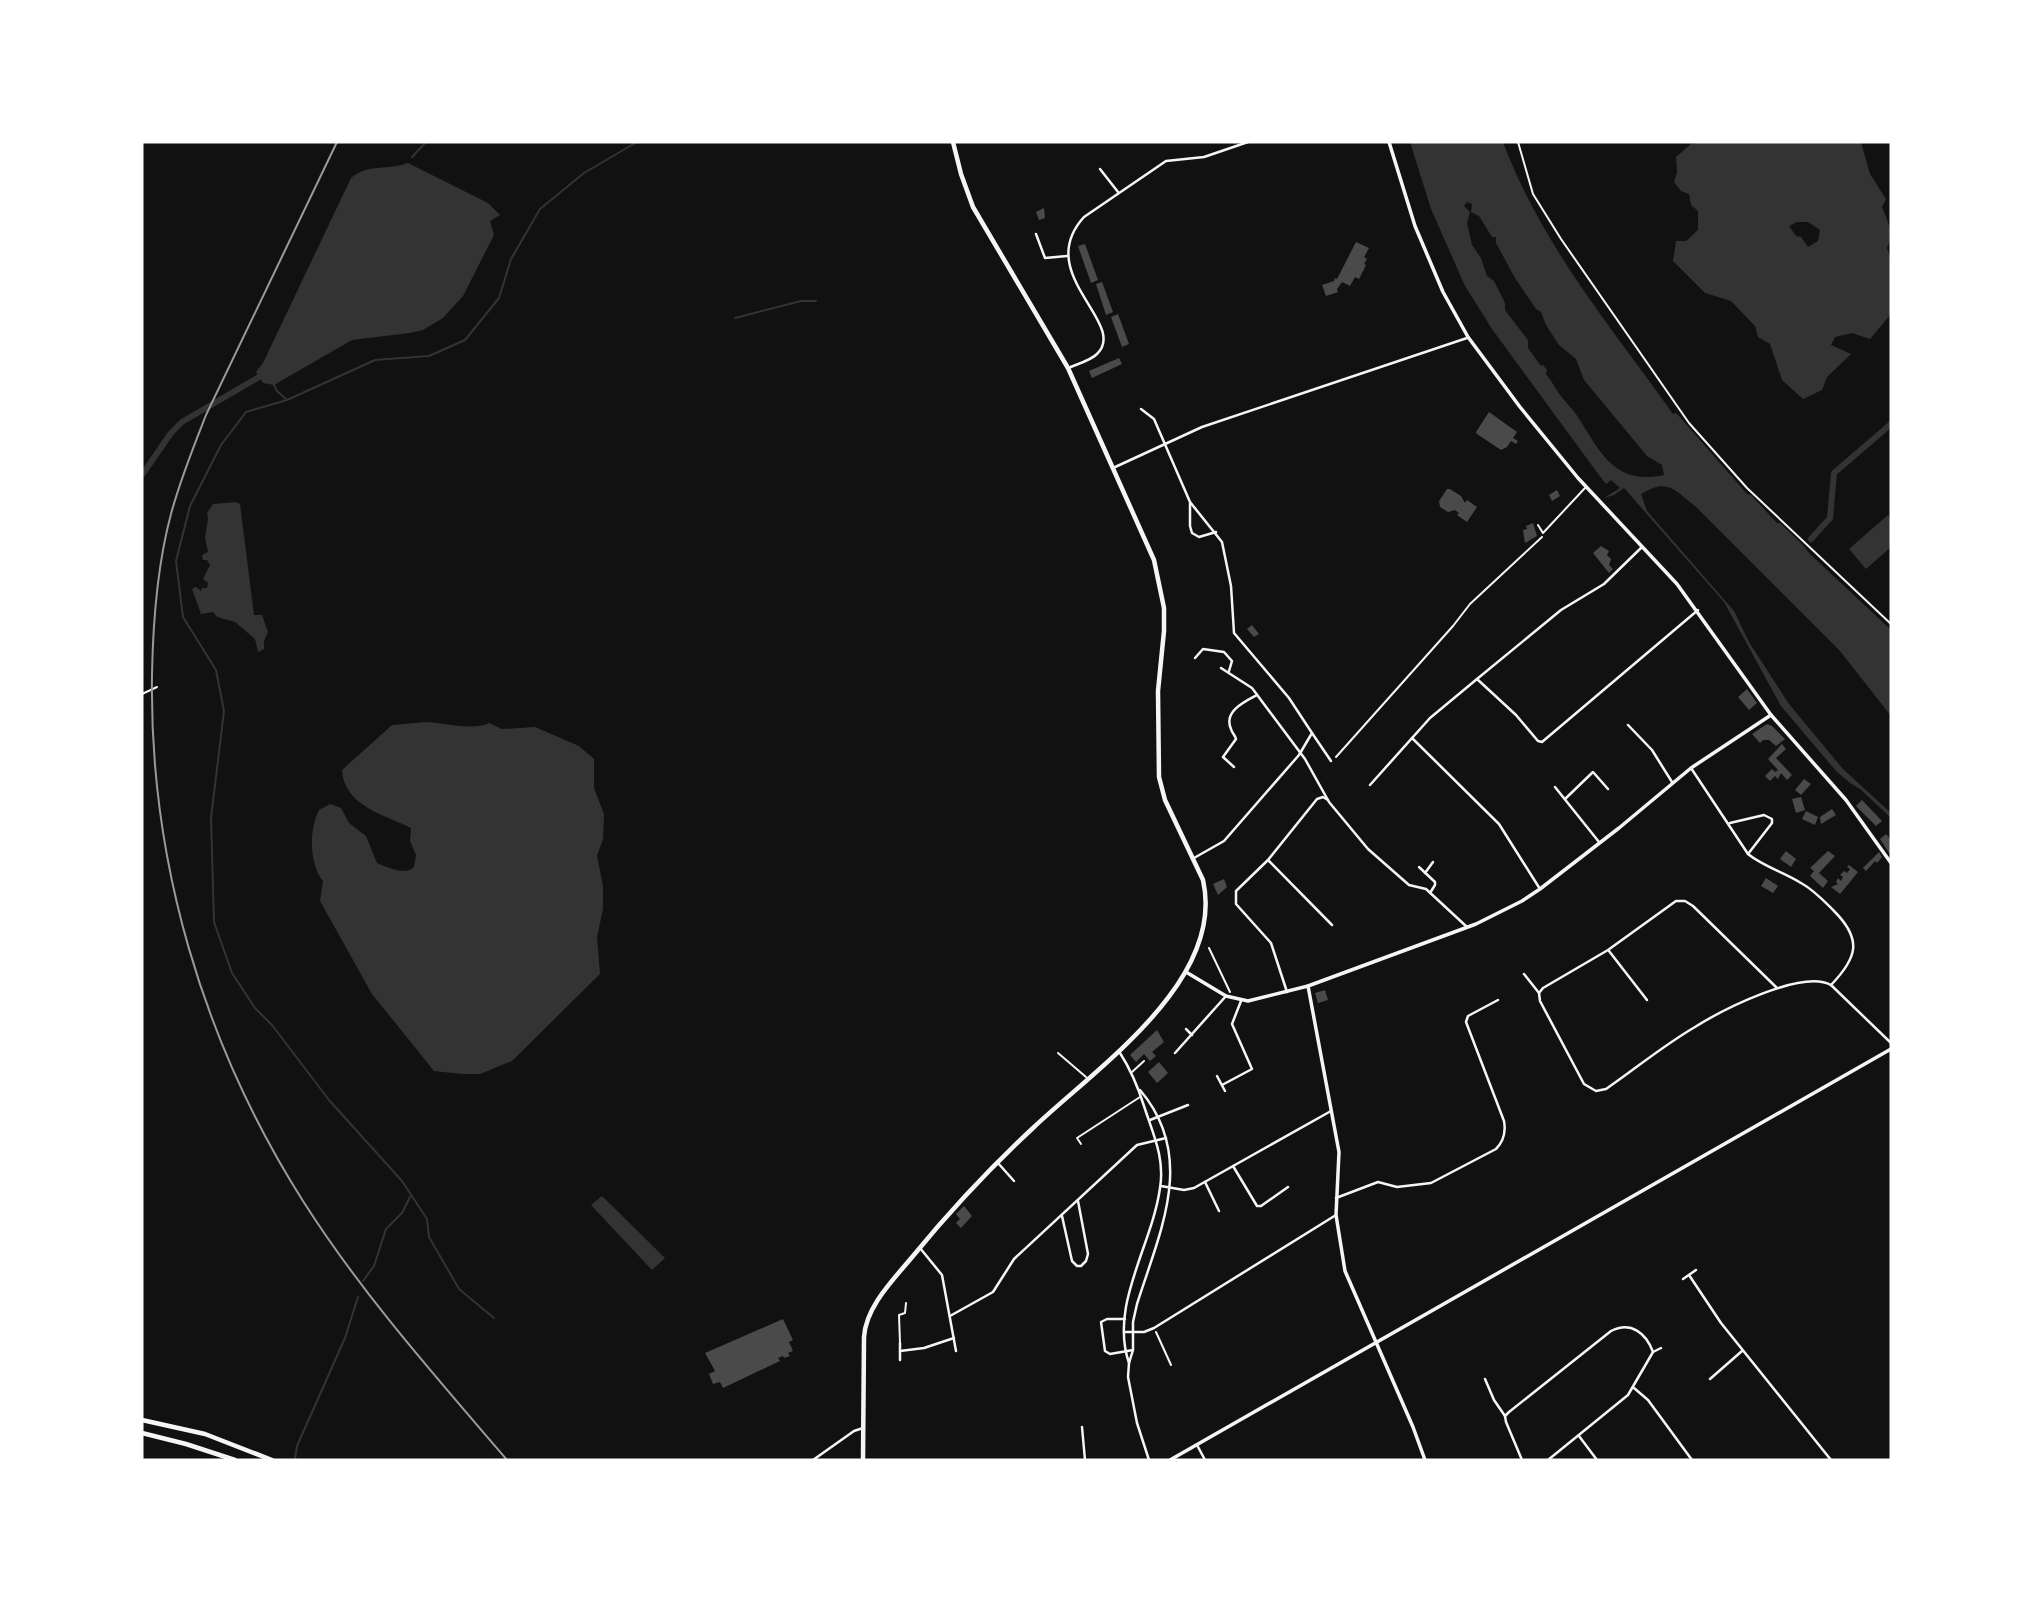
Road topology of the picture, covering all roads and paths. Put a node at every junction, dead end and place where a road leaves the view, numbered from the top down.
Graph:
1 (953, 142) edge
2 (1248, 142) edge
3 (1389, 142) edge
4 (1518, 142) edge
5 (1100, 169) dead end
6 (1118, 192) junction
7 (1036, 234) dead end
8 (1068, 256) junction
9 (1468, 337) junction
10 (1068, 368) junction
11 (1141, 409) dead end
12 (1165, 442) junction
13 (1113, 468) junction
14 (1586, 487) junction
15 (1190, 502) junction
16 (1538, 524) dead end
17 (1216, 532) junction
18 (1542, 538) dead end
19 (1643, 547) junction
20 (1698, 610) junction
21 (1891, 624) edge
22 (1203, 640) dead end
23 (1203, 649) junction
24 (1195, 658) dead end
25 (1221, 668) dead end
26 (1229, 671) junction
27 (1477, 679) junction
28 (157, 687) dead end
29 (142, 694) edge
30 (1257, 695) junction
31 (1771, 715) junction
32 (1628, 725) dead end
33 (1312, 733) junction
34 (1412, 738) junction
35 (1300, 753) junction
36 (1331, 761) joint
37 (1234, 767) dead end
38 (1691, 768) junction
39 (1672, 782) junction
40 (1370, 785) dead end
41 (1555, 787) dead end
42 (1608, 789) dead end
43 (1565, 799) junction
44 (1329, 802) junction
45 (1729, 824) junction
46 (1600, 844) junction
47 (1748, 854) junction
48 (1194, 858) junction
49 (1268, 860) junction
50 (1433, 862) dead end
51 (1891, 863) edge
52 (1419, 867) dead end
53 (1425, 873) junction
54 (1540, 889) junction
55 (1430, 893) junction
56 (1332, 925) dead end
57 (1467, 927) junction
58 (1209, 948) dead end
59 (1608, 950) junction
60 (1186, 972) junction
61 (1524, 974) dead end
62 (1831, 985) junction
63 (1308, 986) junction
64 (1777, 988) junction
65 (1287, 992) junction
66 (1539, 993) junction
67 (1228, 994) junction
68 (1498, 1000) dead end
69 (1647, 1000) dead end
70 (1241, 1001) junction
71 (1186, 1029) dead end
72 (1192, 1035) junction
73 (1891, 1043) edge
74 (1891, 1049) edge
75 (1118, 1050) junction
76 (1058, 1053) dead end
77 (1175, 1053) dead end
78 (1144, 1060) dead end
79 (1252, 1069) junction
80 (1131, 1072) junction
81 (1255, 1075) dead end
82 (1217, 1076) dead end
83 (1087, 1078) junction
84 (1222, 1084) junction
85 (1140, 1090) junction
86 (1225, 1091) dead end
87 (1142, 1096) junction
88 (1188, 1105) dead end
89 (1331, 1111) junction
90 (1158, 1117) junction
91 (1150, 1120) junction
92 (1166, 1138) junction
93 (1157, 1140) junction
94 (1081, 1144) dead end
95 (997, 1162) junction
96 (1233, 1166) junction
97 (1014, 1181) dead end
98 (1205, 1182) junction
99 (1161, 1186) junction
100 (1288, 1187) dead end
101 (1171, 1189) junction
102 (1336, 1198) junction
103 (1078, 1201) junction
104 (1219, 1211) dead end
105 (1336, 1215) junction
106 (1062, 1216) junction
107 (920, 1248) junction
108 (1696, 1270) dead end
109 (1689, 1275) junction
110 (1683, 1279) dead end
111 (906, 1303) dead end
112 (950, 1316) junction
113 (1126, 1320) junction
114 (1133, 1322) junction
115 (1154, 1328) junction
116 (1125, 1332) junction
117 (1134, 1332) junction
118 (954, 1338) junction
119 (1376, 1341) junction
120 (900, 1343) joint
121 (1661, 1348) dead end
122 (1133, 1350) junction
123 (900, 1351) junction
124 (1743, 1351) junction
125 (956, 1352) dead end
126 (1125, 1352) junction
127 (1653, 1352) junction
128 (900, 1360) dead end
129 (1129, 1363) junction
130 (1171, 1365) dead end
131 (1710, 1378) dead end
132 (1485, 1379) dead end
133 (1634, 1388) junction
134 (1505, 1416) junction
135 (142, 1420) edge
136 (863, 1427) junction
137 (1082, 1427) dead end
138 (142, 1433) edge
139 (1579, 1436) junction
140 (1197, 1445) junction
141 (235, 1460) edge
142 (272, 1460) edge
143 (813, 1460) edge
144 (863, 1460) edge
145 (1085, 1460) edge
146 (1149, 1460) edge
147 (1170, 1460) edge
148 (1205, 1460) edge
149 (1425, 1460) edge
150 (1522, 1460) edge
151 (1548, 1460) edge
152 (1597, 1460) edge
153 (1692, 1460) edge
154 (1831, 1460) edge

1 - 10 highway
2 - 6 street
3 - 9 street
4 - 21 path
5 - 6 street
6 - 8 street
7 - 8 street
8 - 10 street
9 - 12 street
9 - 14 street
10 - 13 highway
11 - 12 street
12 - 13 street
12 - 15 street
13 - 48 highway
14 - 16 lane
14 - 19 street
15 - 17 street
15 - 17 street
17 - 33 street
18 - 36 path
19 - 20 street
19 - 27 street
20 - 27 street
20 - 31 street
22 - 23 street
23 - 24 street
23 - 26 street
25 - 26 street
26 - 30 street
27 - 34 street
28 - 29 path
30 - 35 street
30 - 37 street
31 - 38 street
31 - 51 street
32 - 39 street
33 - 35 street
33 - 36 street
34 - 40 street
34 - 54 street
35 - 44 street
35 - 48 street
38 - 39 street
38 - 45 street
39 - 46 street
41 - 43 street
42 - 43 street
43 - 46 street
44 - 49 street
44 - 55 street
45 - 47 street
45 - 47 street
46 - 54 street
47 - 62 street
48 - 60 highway
49 - 56 street
49 - 65 street
50 - 53 street
52 - 53 street
53 - 55 street
54 - 57 street
55 - 57 street
57 - 63 street
58 - 67 path
59 - 64 street
59 - 66 street
59 - 69 street
60 - 67 street
60 - 75 highway
61 - 66 street
62 - 64 street
62 - 73 street
63 - 65 street
63 - 89 street
64 - 66 street
65 - 70 street
67 - 70 street
67 - 72 street
68 - 102 street
70 - 79 street
71 - 72 street
72 - 77 street
74 - 119 street
75 - 80 street
75 - 83 highway
76 - 83 lane
78 - 80 lane
79 - 81 street
79 - 84 street
80 - 85 street
82 - 84 street
83 - 95 highway
84 - 86 street
85 - 87 street
85 - 90 street
87 - 91 street
87 - 94 lane
88 - 90 street
89 - 96 street
89 - 102 street
90 - 91 street
90 - 92 street
91 - 93 street
92 - 93 street
92 - 101 street
93 - 99 street
93 - 103 street
95 - 97 street
95 - 107 highway
96 - 98 street
96 - 100 street
98 - 101 street
98 - 104 street
99 - 101 street
99 - 113 street
101 - 114 street
102 - 105 street
103 - 106 street
103 - 106 street
105 - 115 street
105 - 119 street
106 - 112 street
107 - 112 street
107 - 136 highway
108 - 109 street
109 - 110 street
109 - 124 street
111 - 120 lane
112 - 118 street
113 - 114 street
113 - 116 street
113 - 126 street
114 - 117 street
115 - 117 street
115 - 130 path
116 - 117 street
116 - 126 street
117 - 122 street
118 - 123 street
118 - 125 street
119 - 140 street
119 - 149 street
120 - 123 street
121 - 127 street
122 - 126 street
122 - 129 street
123 - 128 street
124 - 131 street
124 - 154 street
126 - 129 street
127 - 133 street
127 - 134 street
129 - 146 street
132 - 134 street
133 - 139 street
133 - 153 street
134 - 150 street
135 - 142 highway
136 - 143 street
136 - 144 highway
137 - 145 street
138 - 141 highway
139 - 151 street
139 - 152 street
140 - 147 street
140 - 148 street

